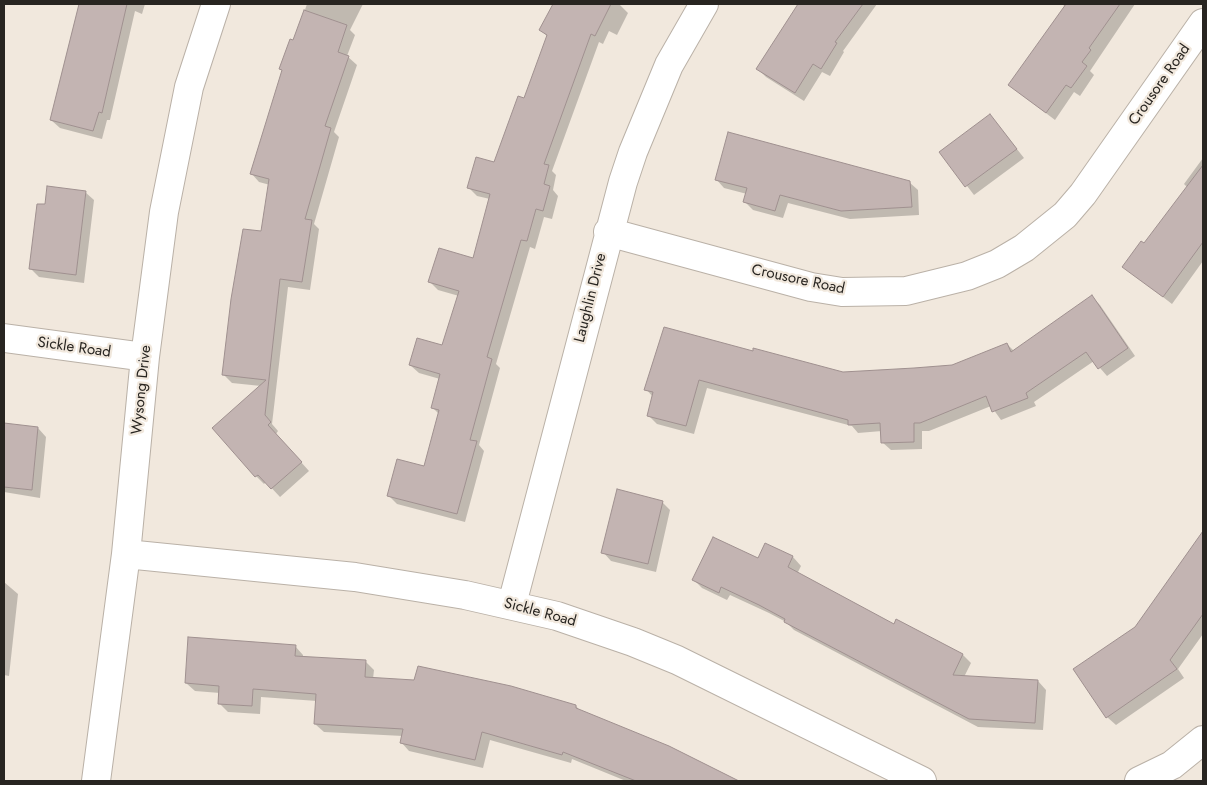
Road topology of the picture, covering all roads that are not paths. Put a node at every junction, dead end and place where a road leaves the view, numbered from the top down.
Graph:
1 (216, 4) edge
2 (704, 4) edge
3 (1203, 23) edge
4 (608, 232) junction
5 (4, 338) edge
6 (145, 358) junction
7 (126, 554) junction
8 (512, 604) junction
9 (1203, 740) edge
10 (96, 781) edge
11 (922, 781) edge
12 (1139, 781) edge

1 - 6 street, Wysong Drive
2 - 4 street, Laughlin Drive
3 - 4 street, Crousore Road
4 - 8 street, Laughlin Drive
5 - 6 street, Sickle Road
6 - 7 street, Wysong Drive
7 - 8 street, Sickle Road
7 - 10 street, Wysong Drive
8 - 11 street, Sickle Road
9 - 12 street

